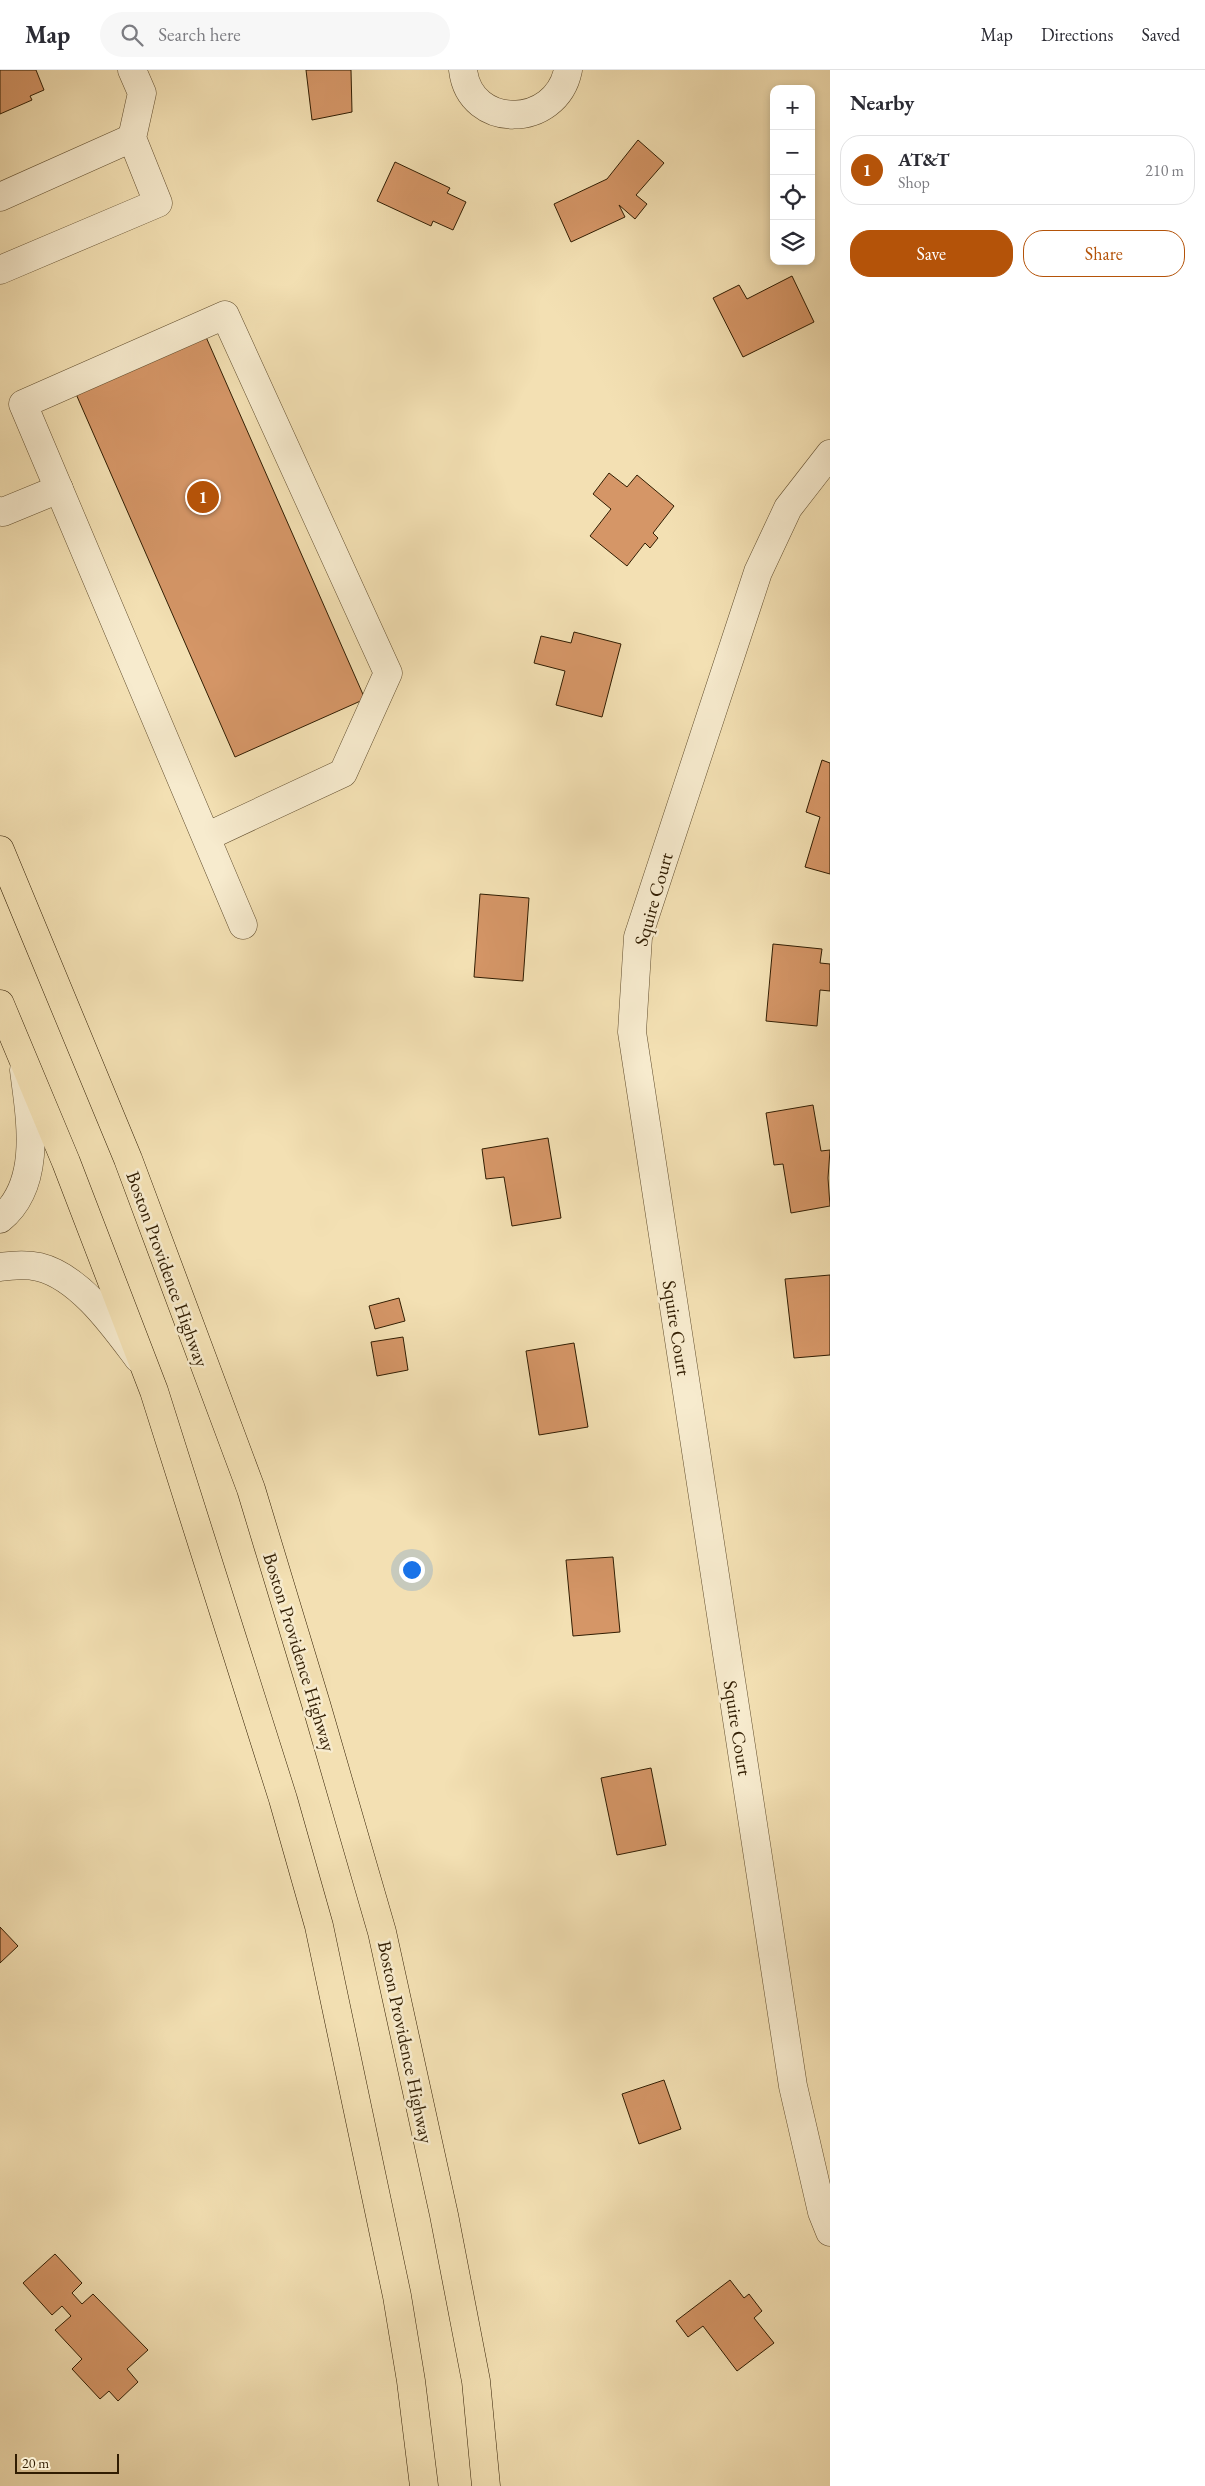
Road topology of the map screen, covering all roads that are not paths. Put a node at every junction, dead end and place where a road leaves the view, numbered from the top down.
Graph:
1 (132, 70) edge
2 (463, 70) edge
3 (568, 70) edge
4 (132, 138) junction
5 (0, 197) edge
6 (0, 270) edge
7 (830, 454) edge
8 (59, 489) junction
9 (1, 514) edge
10 (206, 837) junction
11 (0, 850) edge
12 (243, 925) dead end
13 (0, 1004) edge
14 (22, 1056) junction
15 (0, 1220) edge
16 (0, 1266) edge
17 (143, 1364) junction
18 (830, 2232) edge
19 (424, 2486) edge
20 (486, 2486) edge

1 - 4 street
2 - 3 street
4 - 5 street
4 - 6 street
7 - 18 street, Squire Court
8 - 9 street
8 - 10 street
8 - 10 street
10 - 12 street
11 - 20 main road, Boston Providence Highway
13 - 14 main road
14 - 15 street
14 - 17 main road
16 - 17 street
17 - 19 main road

